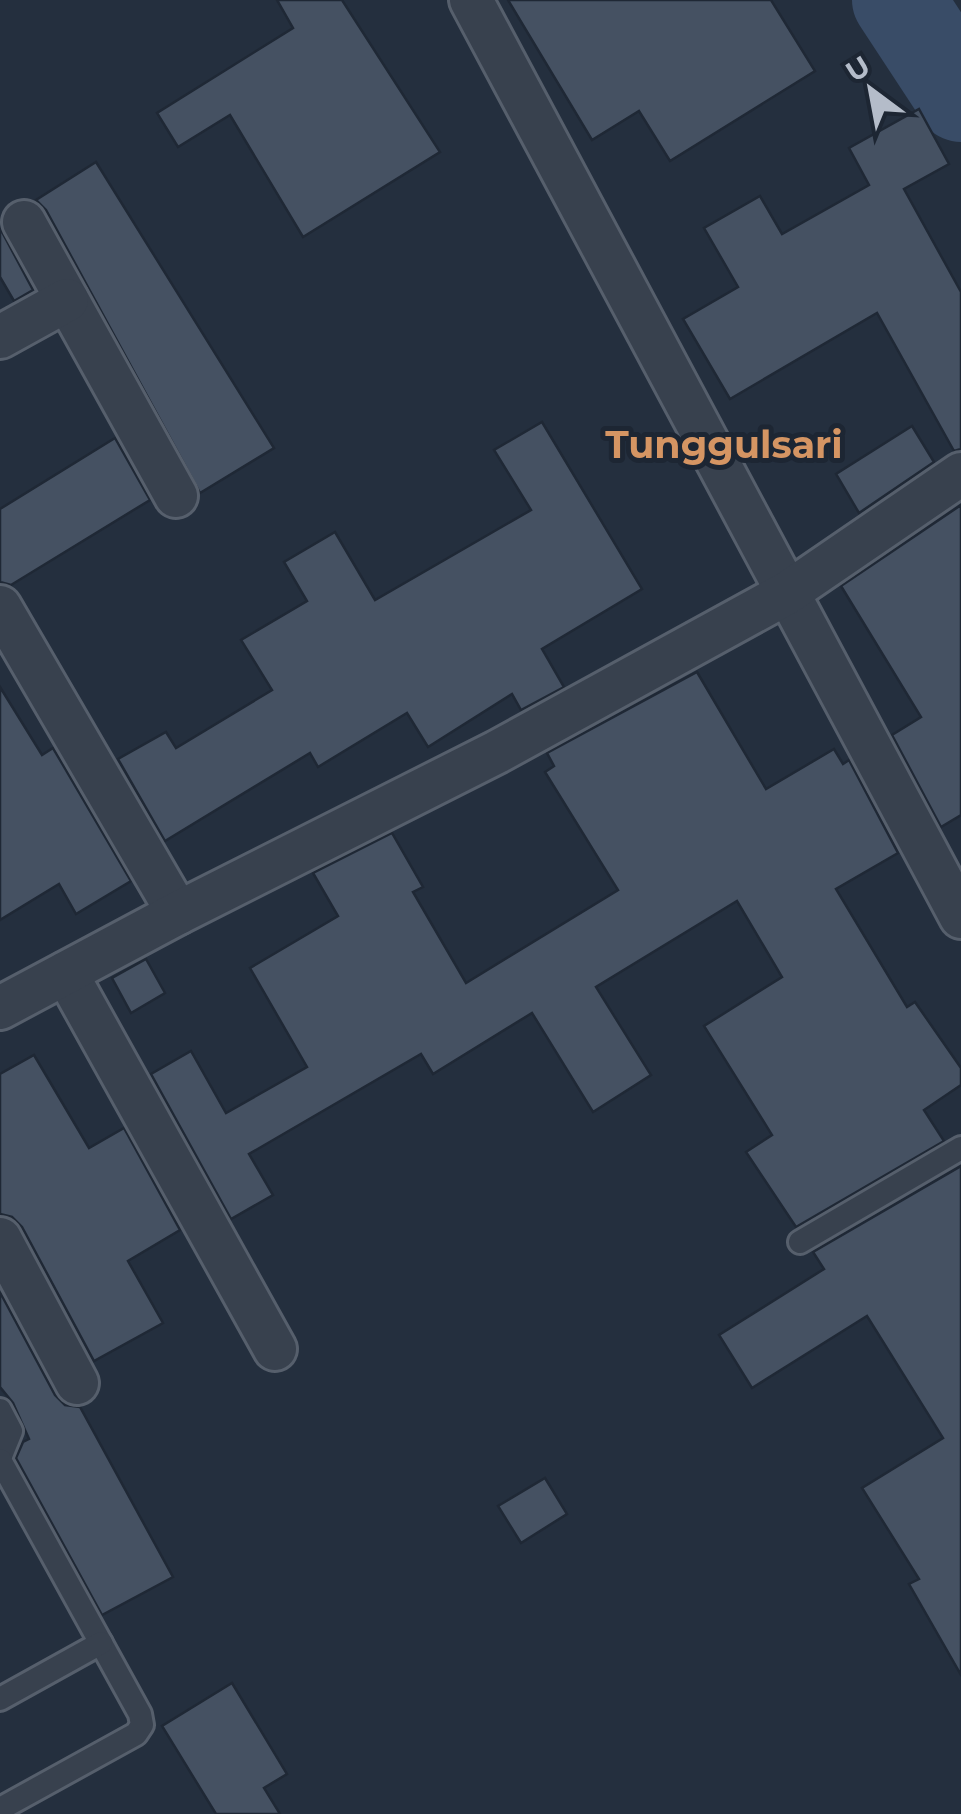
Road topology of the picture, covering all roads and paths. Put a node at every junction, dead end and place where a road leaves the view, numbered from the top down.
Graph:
1 (471, 0) edge
2 (24, 222) dead end
3 (67, 300) junction
4 (0, 336) edge
5 (961, 474) edge
6 (176, 496) dead end
7 (787, 593) junction
8 (0, 607) edge
9 (178, 913) junction
10 (961, 917) edge
11 (66, 973) junction
12 (0, 1008) edge
13 (961, 1148) edge
14 (0, 1239) edge
15 (800, 1242) dead end
16 (275, 1350) dead end
17 (76, 1383) dead end
18 (4, 1423) edge
19 (0, 1459) edge
20 (101, 1644) junction
21 (0, 1699) edge
22 (0, 1810) edge

1 - 7 street
2 - 3 street
3 - 4 street
3 - 6 street
5 - 7 street
7 - 9 street
7 - 10 street
8 - 9 street
9 - 11 street
11 - 12 street
11 - 16 street
13 - 15 lane
14 - 17 street
18 - 19 lane
19 - 20 lane
20 - 21 lane
20 - 22 lane

